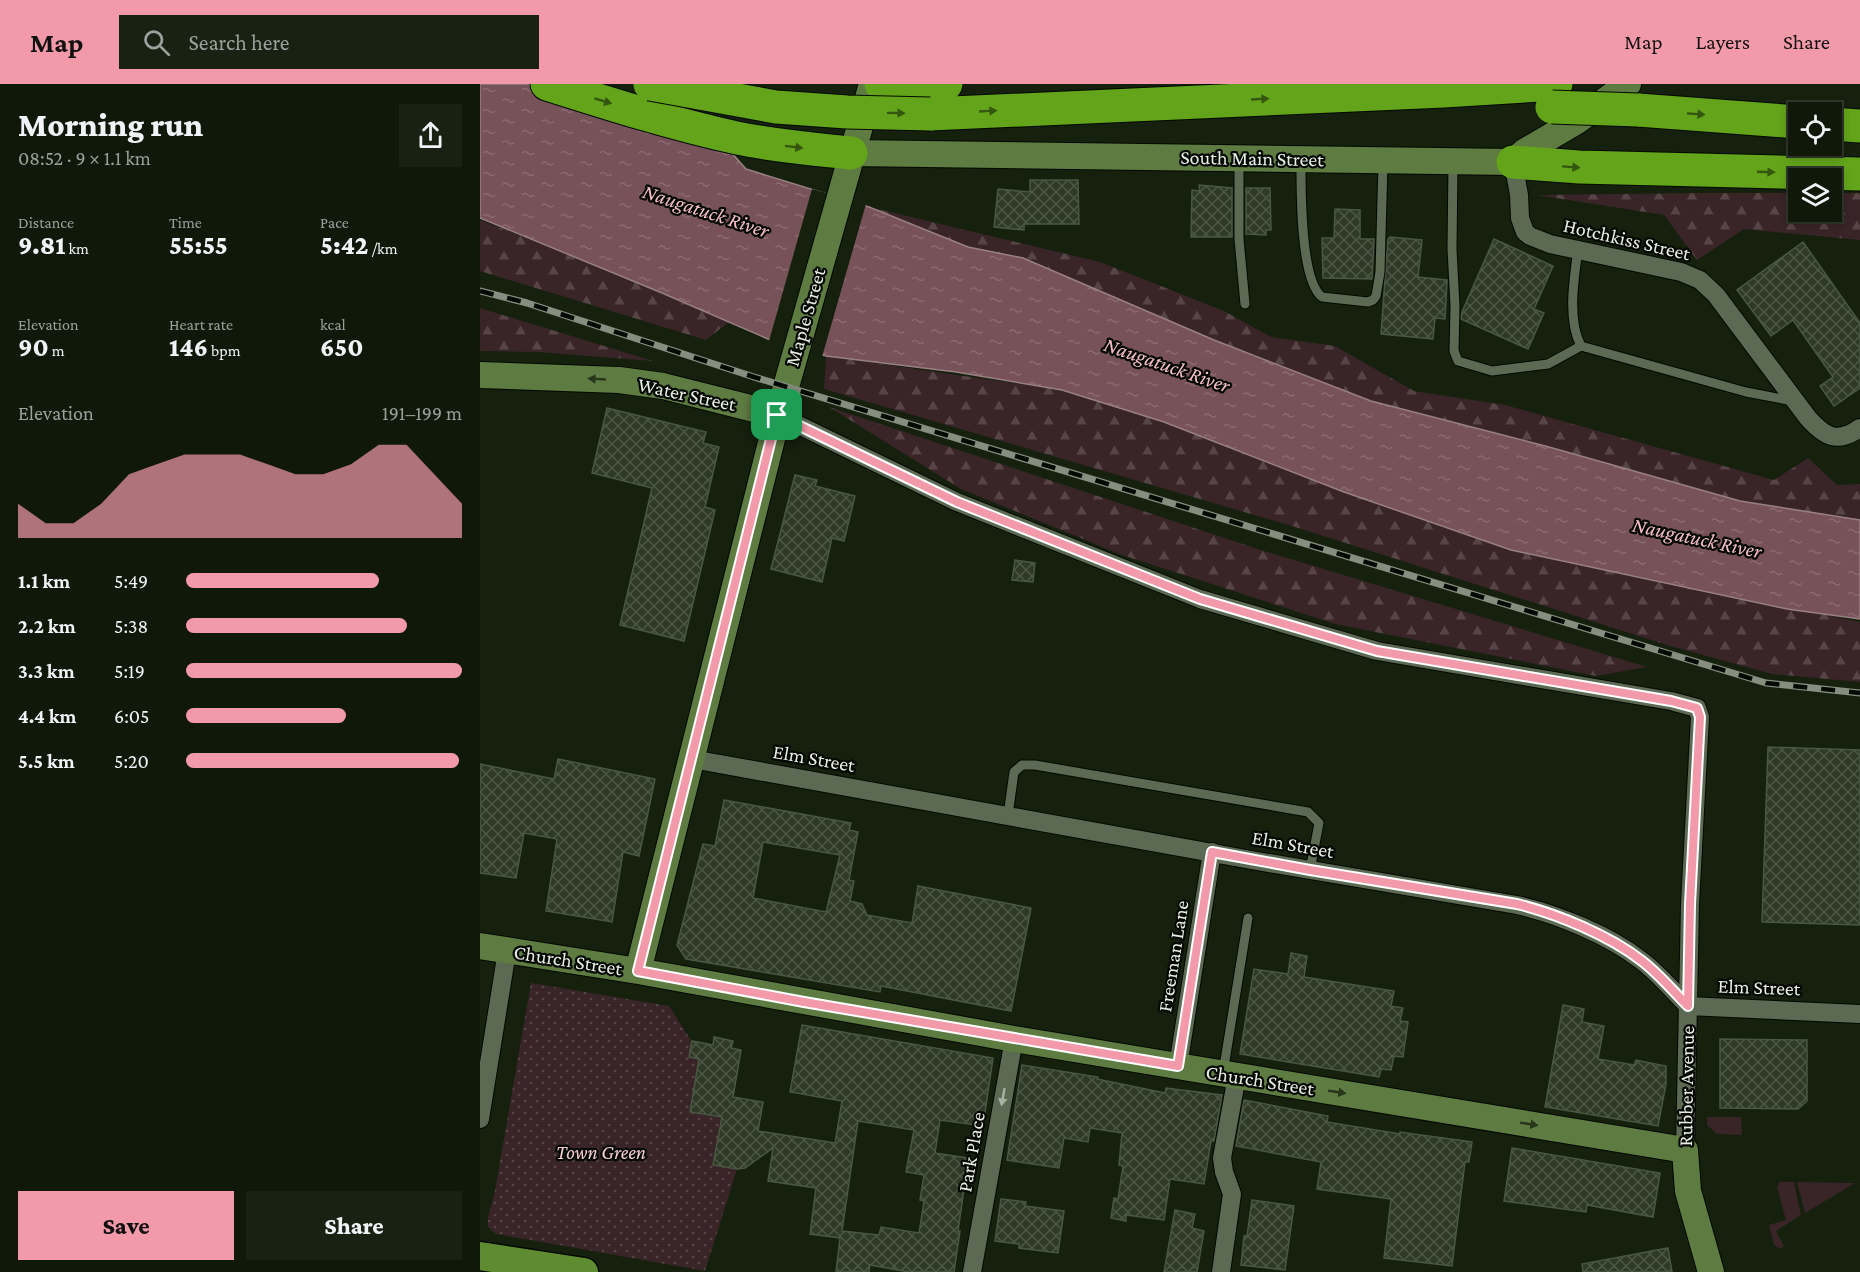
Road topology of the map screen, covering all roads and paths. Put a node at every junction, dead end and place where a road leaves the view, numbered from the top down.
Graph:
1 (547, 84) edge
2 (650, 84) edge
3 (697, 84) edge
4 (872, 84) edge
5 (881, 84) edge
6 (946, 84) edge
7 (932, 94) edge
8 (1554, 95) edge
9 (1633, 97) edge
10 (1788, 120) edge
11 (1842, 125) edge
12 (1860, 126) edge
13 (851, 153) junction
14 (1239, 158) junction
15 (1301, 159) junction
16 (1383, 160) junction
17 (1454, 161) junction
18 (1513, 162) junction
19 (1860, 174) edge
20 (1578, 250) junction
21 (1245, 304) dead end
22 (1581, 346) junction
23 (480, 375) edge
24 (1795, 401) junction
25 (777, 415) junction
26 (1860, 428) edge
27 (1700, 717) joint
28 (692, 759) junction
29 (1008, 815) junction
30 (1212, 852) junction
31 (1310, 870) junction
32 (1248, 918) dead end
33 (480, 946) edge
34 (507, 951) junction
35 (638, 971) junction
36 (1688, 1006) junction
37 (1860, 1014) edge
38 (1014, 1039) junction
39 (1178, 1066) junction
40 (1230, 1075) junction
41 (480, 1119) edge
42 (1685, 1150) junction
43 (480, 1256) edge
44 (584, 1272) edge
45 (972, 1272) edge
46 (1221, 1272) edge
47 (1711, 1272) edge

1 -> 13 highway
2 -> 7 highway, bridge
3 - 13 highway
4 - 13 street, Maple Street
5 - 7 highway
6 - 7 highway
7 -> 8 highway
8 - 9 highway, bridge
9 -> 10 highway
9 - 18 street
11 - 12 highway
13 - 14 street, South Main Street
13 - 25 street, Maple Street
14 - 15 street, South Main Street
14 - 21 lane
15 - 16 street, South Main Street
15 - 16 lane
16 - 17 street, South Main Street
17 - 18 street, South Main Street
17 - 22 lane
18 -> 19 highway
18 - 20 street, Hotchkiss Street
20 - 22 lane
20 - 24 street, Hotchkiss Street
22 - 24 lane
25 -> 23 street, Water Street
24 - 26 street, Hotchkiss Street
25 - 27 street, Water Street
25 - 28 street, Maple Street
27 - 36 street, Rubber Avenue
28 - 29 street, Elm Street
28 - 35 street, Maple Street
29 - 30 street, Elm Street
29 - 31 lane
30 - 31 street, Elm Street
30 - 39 street, Freeman Lane
31 - 36 street, Elm Street
32 - 40 lane
33 - 34 street, Church Street
34 - 35 street, Church Street
34 - 41 street
35 - 38 street, Church Street
36 - 37 street, Elm Street
36 - 42 street, Rubber Avenue
38 - 39 street, Church Street
38 -> 45 street, Park Place
39 - 40 street, Church Street
40 -> 42 street, Church Street
40 - 46 street
42 - 47 street, Rubber Avenue
43 - 44 main road

